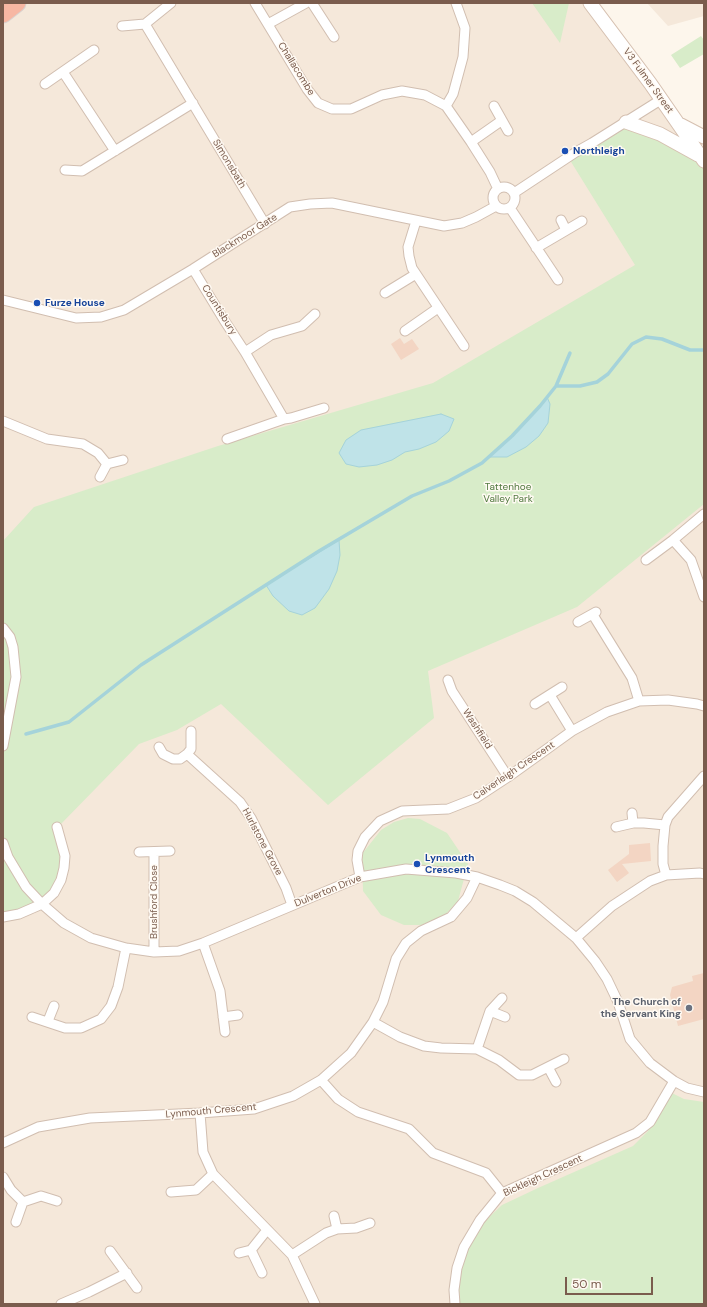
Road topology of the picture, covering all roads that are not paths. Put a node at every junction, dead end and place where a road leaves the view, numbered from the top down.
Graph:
1 (17, 3) edge
2 (171, 3) edge
3 (255, 3) edge
4 (306, 3) edge
5 (312, 3) edge
6 (456, 3) edge
7 (590, 3) edge
8 (3, 14) edge
9 (145, 24) junction
10 (268, 24) junction
11 (122, 26) dead end
12 (334, 36) dead end
13 (94, 50) dead end
14 (64, 72) junction
15 (45, 84) dead end
16 (662, 99) junction
17 (193, 103) junction
18 (446, 106) junction
19 (494, 106) dead end
20 (501, 121) junction
21 (626, 122) junction
22 (679, 125) junction
23 (508, 131) dead end
24 (704, 137) edge
25 (471, 142) junction
26 (115, 151) junction
27 (703, 159) edge
28 (65, 170) dead end
29 (498, 189) junction
30 (514, 193) junction
31 (496, 206) junction
32 (510, 208) junction
33 (561, 220) dead end
34 (416, 221) junction
35 (582, 222) dead end
36 (265, 224) junction
37 (566, 230) junction
38 (536, 248) junction
39 (193, 269) junction
40 (416, 274) junction
41 (558, 280) dead end
42 (385, 293) dead end
43 (3, 300) edge
44 (438, 308) junction
45 (315, 314) dead end
46 (405, 331) dead end
47 (464, 346) dead end
48 (245, 352) junction
49 (324, 408) dead end
50 (284, 419) junction
51 (3, 421) edge
52 (227, 439) dead end
53 (123, 460) dead end
54 (107, 464) junction
55 (100, 477) dead end
56 (704, 514) edge
57 (673, 540) junction
58 (646, 560) dead end
59 (704, 597) edge
60 (578, 622) dead end
61 (3, 628) edge
62 (448, 680) dead end
63 (562, 687) dead end
64 (550, 695) junction
65 (639, 701) junction
66 (535, 704) dead end
67 (704, 706) edge
68 (191, 731) dead end
69 (572, 731) junction
70 (3, 746) edge
71 (158, 747) dead end
72 (186, 754) junction
73 (704, 776) edge
74 (508, 777) junction
75 (632, 813) dead end
76 (633, 823) junction
77 (665, 825) junction
78 (58, 827) dead end
79 (616, 827) dead end
80 (3, 843) edge
81 (139, 852) dead end
82 (170, 852) dead end
83 (154, 853) junction
84 (704, 874) edge
85 (666, 875) junction
86 (360, 877) junction
87 (477, 878) junction
88 (42, 904) junction
89 (292, 905) junction
90 (3, 917) edge
91 (576, 938) junction
92 (203, 943) junction
93 (126, 948) junction
94 (154, 952) junction
95 (502, 998) dead end
96 (54, 1006) dead end
97 (490, 1012) junction
98 (238, 1015) dead end
99 (32, 1017) dead end
100 (223, 1017) junction
101 (505, 1017) dead end
102 (48, 1022) junction
103 (373, 1022) junction
104 (225, 1032) dead end
105 (476, 1050) junction
106 (564, 1059) dead end
107 (548, 1068) junction
108 (322, 1080) junction
109 (674, 1081) junction
110 (556, 1082) dead end
111 (704, 1092) edge
112 (200, 1113) junction
113 (3, 1143) edge
114 (213, 1174) junction
115 (3, 1177) edge
116 (171, 1192) dead end
117 (502, 1193) junction
118 (57, 1200) dead end
119 (23, 1202) junction
120 (334, 1216) dead end
121 (16, 1222) dead end
122 (370, 1223) dead end
123 (337, 1229) junction
124 (267, 1230) junction
125 (251, 1250) junction
126 (110, 1251) dead end
127 (239, 1253) dead end
128 (292, 1255) junction
129 (127, 1273) junction
130 (262, 1273) dead end
131 (137, 1288) dead end
132 (61, 1304) edge
133 (315, 1304) edge
134 (455, 1304) edge

1 - 8 highway
2 - 9 street
3 - 10 street, Challacombe
4 - 10 street
5 - 12 street
6 - 18 street
7 - 16 street, V3 Fulmer Street
9 - 11 street
9 - 17 street, Simonsbath
10 - 18 street, Challacombe
13 - 14 street
14 - 15 street
14 - 26 street
16 - 21 street
16 - 22 street, V3 Fulmer Street
17 - 26 street
17 - 36 street, Simonsbath
18 - 25 street, Challacombe
19 - 20 street
20 - 23 street
20 - 25 street
21 - 27 street
21 - 30 street
22 - 24 street
22 - 27 street, V3 Fulmer Street
25 - 29 street, Challacombe
26 - 28 street
29 - 30 street
29 - 31 street
30 - 32 street
31 - 32 street
31 - 34 street, Blackmoor Gate
32 - 38 street
33 - 37 street
34 - 36 street, Blackmoor Gate
34 - 40 street
35 - 37 street
36 - 39 street, Blackmoor Gate
37 - 38 street
38 - 41 street
39 - 43 street, Blackmoor Gate
39 - 48 street, Countisbury
40 - 42 street
40 - 44 street
44 - 46 street
44 - 47 street
45 - 48 street
48 - 50 street, Countisbury
49 - 50 street
50 - 52 street
51 - 54 street
53 - 54 street
54 - 55 street
56 - 57 street
57 - 58 street
57 - 59 street
60 - 65 street
61 - 70 street
62 - 74 street, Washfield
63 - 64 street
64 - 66 street
64 - 69 street
65 - 67 street, Calverleigh Crescent
65 - 69 street, Calverleigh Crescent
68 - 72 street
69 - 74 street, Calverleigh Crescent
71 - 72 street
72 - 89 street, Hurlstone Grove
73 - 77 street
74 - 86 street, Calverleigh Crescent
75 - 76 street
76 - 77 street
76 - 79 street
77 - 85 street
78 - 88 street
80 - 88 street, Dulverton Drive
81 - 83 street, Brushford Close
82 - 83 street, Brushford Close
83 - 94 street, Brushford Close
84 - 85 street
85 - 91 street
86 - 87 street, Dulverton Drive
86 - 89 street, Dulverton Drive
87 - 91 street, Dulverton Drive
87 - 103 street, Lynmouth Crescent
88 - 90 street
88 - 93 street, Dulverton Drive
89 - 92 street, Dulverton Drive
91 - 109 street, Dulverton Drive
92 - 94 street, Dulverton Drive
92 - 100 street
93 - 94 street, Dulverton Drive
93 - 102 street
95 - 97 street
96 - 102 street
97 - 101 street
97 - 105 street
98 - 100 street
99 - 102 street
100 - 104 street
103 - 105 street
103 - 108 street, Lynmouth Crescent
105 - 107 street
106 - 107 street
107 - 110 street
108 - 112 street, Lynmouth Crescent
108 - 117 street
109 - 111 street, Dulverton Drive
109 - 117 street, Bickleigh Crescent
112 - 113 street, Lynmouth Crescent
112 - 114 street
114 - 116 street
114 - 124 street
115 - 119 street
117 - 134 street, Bickleigh Crescent
118 - 119 street
119 - 121 street
120 - 123 street
122 - 123 street
123 - 128 street
124 - 125 street
124 - 128 street
125 - 127 street
125 - 130 street
126 - 129 street
128 - 133 street
129 - 131 street
129 - 132 street

